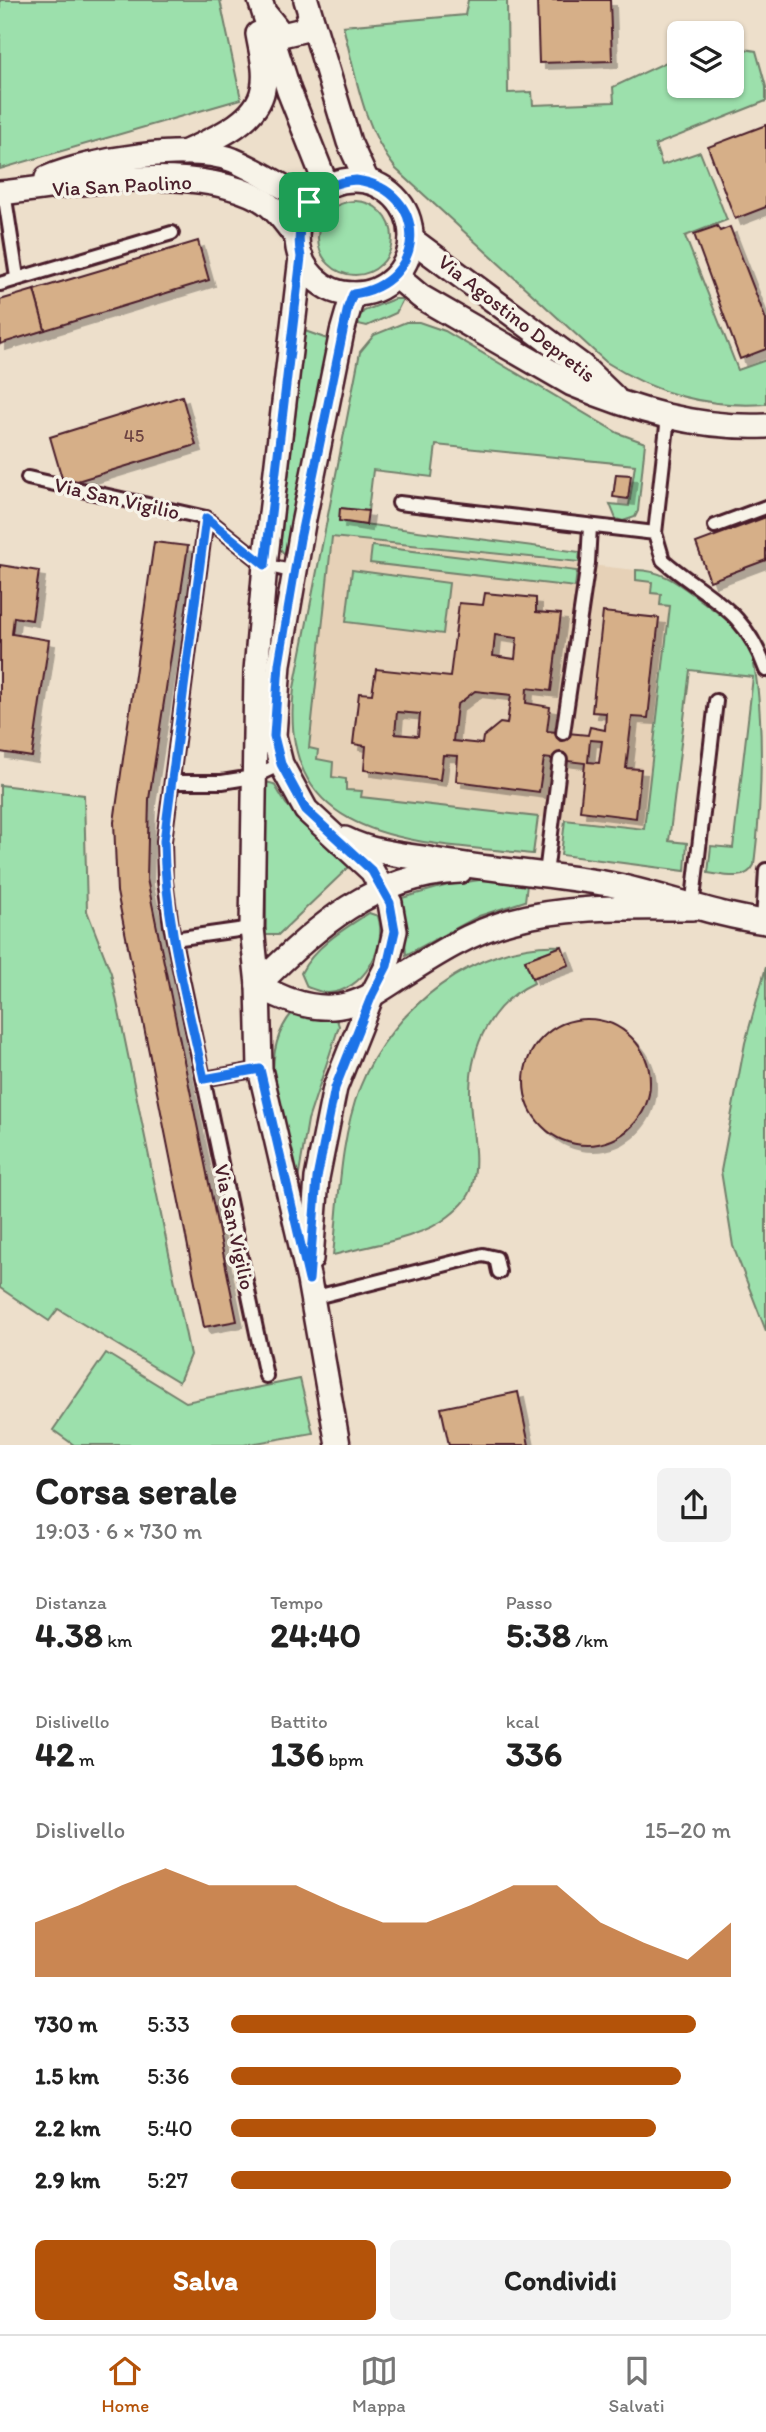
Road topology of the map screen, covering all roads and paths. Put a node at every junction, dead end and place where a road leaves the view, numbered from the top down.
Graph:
1 (261, 4) edge
2 (308, 8) edge
3 (184, 153) junction
4 (367, 181) junction
5 (327, 187) junction
6 (5, 193) edge
7 (309, 202) junction
8 (172, 233) dead end
9 (411, 239) junction
10 (299, 248) junction
11 (396, 276) junction
12 (17, 277) junction
13 (0, 284) edge
14 (353, 294) junction
15 (619, 401) junction
16 (668, 417) junction
17 (766, 426) edge
18 (27, 478) dead end
19 (399, 503) dead end
20 (766, 507) edge
21 (206, 518) junction
22 (590, 526) junction
23 (715, 526) dead end
24 (655, 533) junction
25 (265, 565) junction
26 (295, 572) junction
27 (766, 670) edge
28 (716, 701) dead end
29 (563, 733) dead end
30 (560, 760) dead end
31 (281, 764) junction
32 (253, 777) junction
33 (172, 782) junction
34 (330, 831) junction
35 (485, 869) junction
36 (766, 870) edge
37 (546, 874) junction
38 (384, 890) junction
39 (692, 908) junction
40 (765, 922) edge
41 (251, 928) junction
42 (174, 939) junction
43 (258, 985) junction
44 (372, 995) junction
45 (260, 1069) junction
46 (204, 1079) junction
47 (499, 1272) dead end
48 (311, 1289) junction
49 (266, 1376) dead end
50 (338, 1445) edge

1 - 2 street
1 - 3 street
1 - 5 street
2 - 4 street
3 - 6 street, Via San Paolino
3 - 7 street, Via San Paolino
4 - 5 street
4 - 9 street
5 - 7 street
6 - 10 street, Via San Paolino
6 - 12 lane
7 - 10 street
8 - 12 lane
9 - 11 street
9 - 15 street, Via Agostino Depretis
10 - 14 street
10 - 25 street
11 - 14 street
11 - 15 street, Via Agostino Depretis
12 - 13 lane
14 - 26 street
15 - 16 street, Via Agostino Depretis
16 - 17 street, Via Agostino Depretis
16 - 24 lane
18 - 21 lane, Via San Vigilio
19 - 22 lane
20 - 23 lane
21 - 25 lane, Via San Vigilio
21 - 33 lane, Via San Vigilio
22 - 24 lane
22 - 29 lane
24 - 27 lane
25 - 26 lane
25 - 32 street
26 - 31 street
28 - 39 lane
30 - 37 lane
31 - 32 lane
31 - 34 street
32 - 33 lane
32 - 41 street
33 - 42 lane, Via San Vigilio
34 - 35 street
34 - 38 street
35 - 37 street
35 - 38 street
36 - 40 lane
37 - 39 street
38 - 43 street
38 - 44 street
39 - 40 street
39 - 44 street
41 - 42 lane
41 - 43 street
42 - 46 lane, Via San Vigilio
43 - 44 street
43 - 45 street
44 - 48 street
45 - 46 lane
45 - 48 street
46 - 49 lane, Via San Vigilio
47 - 48 lane
48 - 50 street

